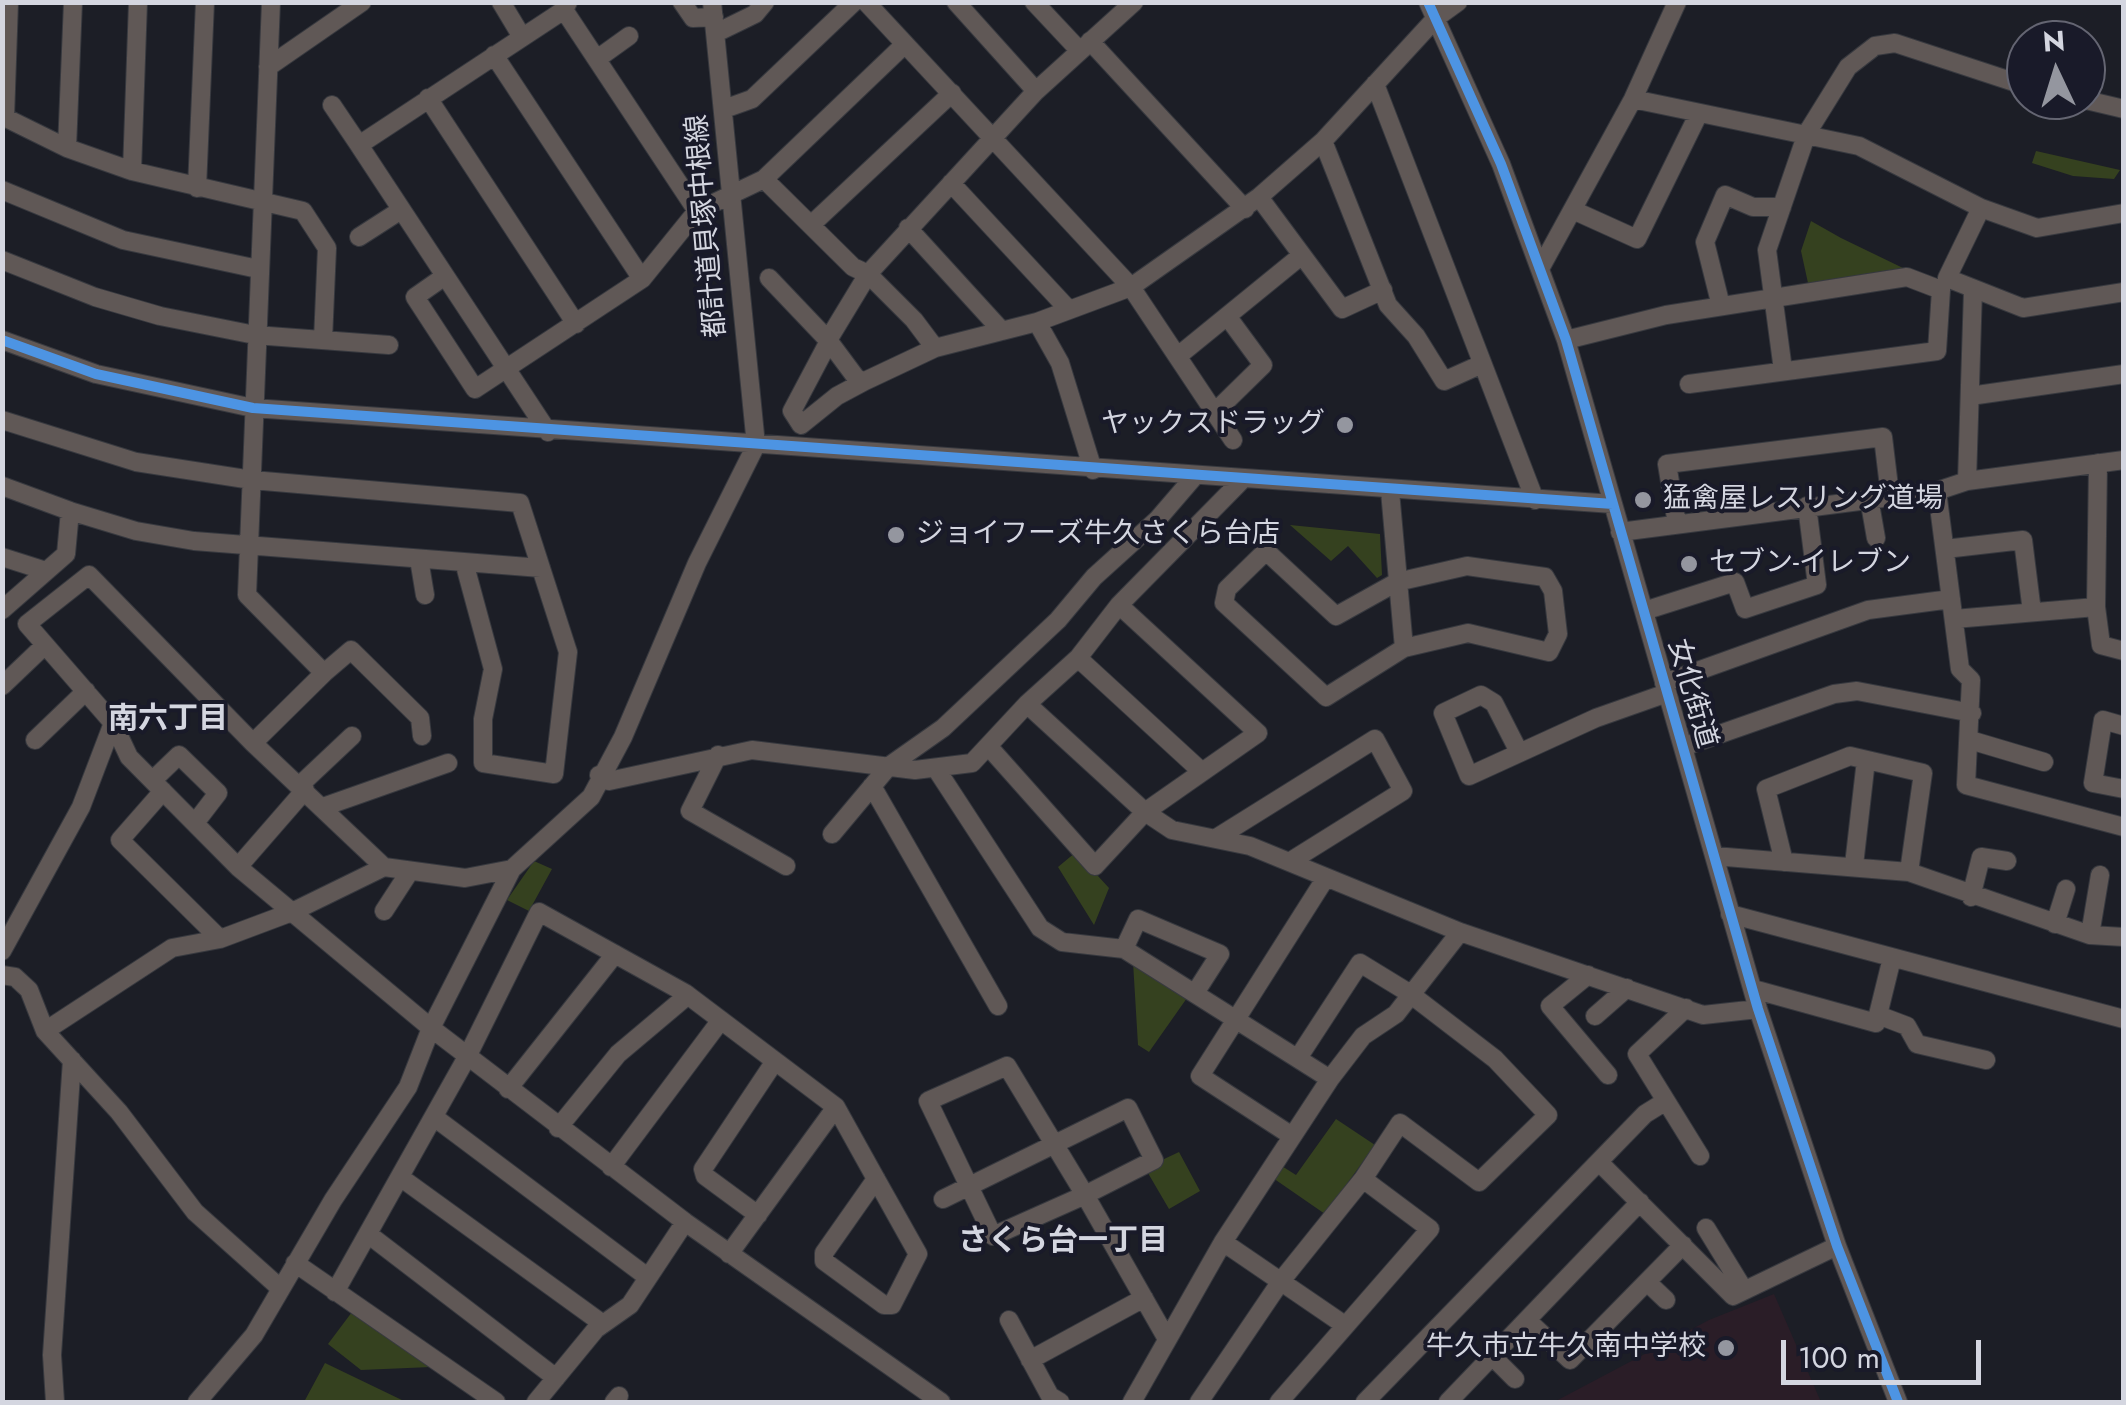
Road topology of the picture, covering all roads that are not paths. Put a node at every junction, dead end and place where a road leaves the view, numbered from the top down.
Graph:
1 (10, 2) edge
2 (73, 2) edge
3 (138, 2) edge
4 (205, 2) edge
5 (271, 2) edge
6 (362, 2) edge
7 (501, 2) edge
8 (682, 2) edge
9 (766, 2) edge
10 (854, 2) edge
11 (866, 2) edge
12 (956, 2) edge
13 (1034, 2) edge
14 (1458, 2) edge
15 (1678, 2) edge
16 (1127, 5) edge
17 (566, 6) edge
18 (1432, 10) edge
19 (714, 18) edge
20 (629, 36) dead end
21 (522, 37) junction
22 (905, 44) junction
23 (1084, 45) junction
24 (494, 55) junction
25 (596, 59) junction
26 (268, 67) junction
27 (2006, 79) edge
28 (1375, 84) junction
29 (1036, 91) junction
30 (952, 93) junction
31 (428, 98) junction
32 (1633, 99) junction
33 (332, 105) dead end
34 (724, 109) junction
35 (1698, 113) junction
36 (4, 117) edge
37 (1807, 133) junction
38 (994, 137) junction
39 (1323, 141) junction
40 (359, 145) junction
41 (67, 148) junction
42 (132, 171) junction
43 (764, 179) junction
44 (951, 183) junction
45 (197, 188) junction
46 (2, 190) edge
47 (733, 193) junction
48 (260, 202) junction
49 (1252, 203) junction
50 (1782, 207) junction
51 (1980, 208) junction
52 (401, 210) junction
53 (698, 210) junction
54 (1574, 211) junction
55 (2124, 214) edge
56 (812, 224) junction
57 (908, 228) junction
58 (359, 237) dead end
59 (1302, 255) junction
60 (2, 260) edge
61 (1541, 268) junction
62 (258, 269) junction
63 (868, 274) junction
64 (445, 276) junction
65 (769, 278) dead end
66 (642, 280) junction
67 (1132, 287) junction
68 (1382, 290) junction
69 (1972, 290) junction
70 (2124, 292) edge
71 (1772, 298) junction
72 (1721, 306) junction
73 (1069, 310) junction
74 (1227, 316) junction
75 (1037, 322) junction
76 (576, 324) junction
77 (1002, 331) junction
78 (255, 335) junction
79 (2, 340) edge
80 (322, 340) junction
81 (1566, 340) junction
82 (828, 342) junction
83 (389, 345) dead end
84 (935, 348) junction
85 (1178, 356) junction
86 (1482, 364) junction
87 (1782, 370) junction
88 (508, 371) junction
89 (2124, 374) edge
90 (865, 382) junction
91 (1689, 384) dead end
92 (1970, 396) junction
93 (253, 408) junction
94 (1215, 412) junction
95 (2, 420) edge
96 (548, 432) junction
97 (1233, 440) dead end
98 (756, 445) junction
99 (2124, 460) edge
100 (2098, 463) junction
101 (1092, 470) junction
102 (1194, 477) junction
103 (252, 480) junction
104 (1967, 480) junction
105 (1240, 481) junction
106 (2, 486) edge
107 (1390, 491) junction
108 (1937, 491) junction
109 (1890, 494) junction
110 (1869, 498) junction
111 (1536, 500) junction
112 (1612, 504) junction
113 (1807, 506) junction
114 (70, 511) junction
115 (1677, 524) junction
116 (1620, 532) junction
117 (1876, 538) dead end
118 (247, 547) junction
119 (1945, 548) junction
120 (2, 557) edge
121 (419, 559) junction
122 (464, 562) junction
123 (541, 568) junction
124 (46, 571) junction
125 (1397, 582) junction
126 (426, 596) dead end
127 (1951, 599) junction
128 (1120, 605) junction
129 (2096, 606) junction
130 (2, 610) edge
131 (1644, 611) junction
132 (2032, 612) junction
133 (1954, 619) junction
134 (45, 645) junction
135 (1404, 648) junction
136 (2124, 650) edge
137 (1078, 658) junction
138 (324, 673) junction
139 (2, 686) edge
140 (1666, 688) junction
141 (86, 692) junction
142 (1026, 704) junction
143 (1972, 714) junction
144 (113, 724) junction
145 (2124, 726) edge
146 (352, 736) dead end
147 (422, 736) dead end
148 (35, 740) dead end
149 (1970, 740) junction
150 (253, 743) junction
151 (990, 747) junction
152 (1683, 747) junction
153 (1519, 752) junction
154 (718, 756) junction
155 (1866, 760) junction
156 (2044, 762) dead end
157 (448, 763) dead end
158 (888, 766) junction
159 (936, 770) junction
160 (1201, 771) junction
161 (599, 775) junction
162 (158, 786) junction
163 (872, 786) junction
164 (302, 788) junction
165 (2124, 789) edge
166 (323, 808) junction
167 (1145, 812) junction
168 (195, 823) junction
169 (2124, 827) edge
170 (832, 834) dead end
171 (1218, 837) junction
172 (1714, 856) junction
173 (1290, 861) junction
174 (2007, 861) dead end
175 (1784, 862) junction
176 (1854, 864) junction
177 (786, 866) dead end
178 (238, 867) junction
179 (384, 867) junction
180 (512, 869) junction
181 (410, 871) junction
182 (1909, 872) junction
183 (2100, 875) dead end
184 (1325, 879) junction
185 (2066, 890) dead end
186 (1971, 896) junction
187 (292, 912) junction
188 (384, 912) dead end
189 (1730, 914) junction
190 (2055, 924) junction
191 (1460, 932) junction
192 (2090, 935) junction
193 (2124, 937) edge
194 (220, 939) junction
195 (1124, 949) junction
196 (2, 951) edge
197 (615, 954) junction
198 (1892, 958) junction
199 (1588, 974) junction
200 (2, 975) edge
201 (1628, 988) junction
202 (1753, 989) junction
203 (1195, 993) junction
204 (1409, 994) junction
205 (688, 995) junction
206 (998, 1006) dead end
207 (1686, 1008) junction
208 (1758, 1009) junction
209 (1878, 1015) junction
210 (1594, 1016) dead end
211 (1236, 1019) junction
212 (2124, 1019) edge
213 (722, 1020) junction
214 (431, 1028) junction
215 (45, 1031) junction
216 (468, 1057) junction
217 (1298, 1058) junction
218 (72, 1060) junction
219 (1986, 1060) dead end
220 (776, 1061) junction
221 (1608, 1074) dead end
222 (1330, 1079) junction
223 (508, 1089) junction
224 (1666, 1101) junction
225 (836, 1106) junction
226 (434, 1117) junction
227 (558, 1128) junction
228 (1292, 1136) junction
229 (1053, 1142) junction
230 (1700, 1156) dead end
231 (1599, 1162) junction
232 (611, 1168) junction
233 (400, 1177) junction
234 (876, 1179) junction
235 (1363, 1179) junction
236 (968, 1185) junction
237 (1085, 1195) junction
238 (943, 1199) dead end
239 (1640, 1202) junction
240 (758, 1215) junction
241 (685, 1222) junction
242 (1706, 1228) dead end
243 (368, 1234) junction
244 (1222, 1242) junction
245 (1682, 1245) junction
246 (1837, 1246) junction
247 (730, 1254) junction
248 (295, 1262) junction
249 (646, 1276) junction
250 (1281, 1282) junction
251 (1647, 1282) junction
252 (280, 1288) junction
253 (1744, 1290) junction
254 (336, 1292) junction
255 (1144, 1298) junction
256 (1666, 1300) dead end
257 (1008, 1320) dead end
258 (1527, 1320) junction
259 (603, 1324) junction
260 (1343, 1324) junction
261 (1167, 1339) junction
262 (1492, 1356) junction
263 (1030, 1360) junction
264 (556, 1378) junction
265 (1515, 1379) dead end
266 (1456, 1400) edge
267 (55, 1402) edge
268 (197, 1402) edge
269 (496, 1402) edge
270 (536, 1402) edge
271 (941, 1402) edge
272 (1060, 1402) edge
273 (1132, 1402) edge
274 (1199, 1402) edge
275 (1279, 1402) edge
276 (1364, 1402) edge
277 (1898, 1402) edge

1 - 36 street
2 - 41 street
3 - 42 street
4 - 45 street
5 - 26 street
6 - 26 street
7 - 21 street
8 - 19 street
9 - 19 street
10 - 34 street
11 - 22 street
12 - 29 street
13 - 23 street
14 - 18 street
15 - 32 street
16 - 23 street
17 - 21 street
17 - 25 street
18 - 28 street
18 - 61 street, 女化街道
19 - 34 street, 都計道貝塚中根線
20 - 25 street
21 - 24 street
22 - 30 street
22 - 43 street
23 - 29 street
23 - 49 street
24 - 31 street
24 - 66 street
25 - 53 street
26 - 48 street
27 - 37 street
28 - 39 street
28 - 86 street
29 - 38 street
30 - 38 street
30 - 56 street
31 - 40 street
31 - 76 street
32 - 35 street
32 - 54 street
33 - 40 street
34 - 47 street, 都計道貝塚中根線
35 - 37 street
35 - 54 street
36 - 41 street
37 - 50 street
37 - 51 street
38 - 44 street
38 - 67 street
39 - 49 street
39 - 68 street
40 - 52 street
41 - 42 street
42 - 45 street
43 - 47 street
43 - 56 street
44 - 57 street
44 - 73 street
45 - 48 street
46 - 62 street
47 - 53 street
47 - 98 street, 都計道貝塚中根線
48 - 62 street
48 - 80 street
49 - 59 street
49 - 67 street
50 - 71 street
50 - 72 street
51 - 55 street
51 - 69 street
52 - 58 street
52 - 64 street
53 - 66 street
54 - 61 street
56 - 63 street
57 - 63 street
57 - 77 street
59 - 68 street
59 - 74 street
60 - 78 street
61 - 81 street, 女化街道
62 - 78 street
63 - 82 street
63 - 84 street
64 - 88 street
64 - 88 street
65 - 82 street
66 - 76 street
67 - 73 street
67 - 85 street
68 - 86 street
69 - 70 street
69 - 92 street
71 - 72 street
71 - 87 street
71 - 87 street
72 - 81 street
73 - 75 street
74 - 85 street
74 - 94 street
75 - 77 street
75 - 101 street
76 - 88 street
77 - 84 street
78 - 80 street
78 - 93 street
79 - 93 street
80 - 83 street
81 - 112 street, 女化街道
82 - 90 street
82 - 90 street
84 - 90 street
85 - 94 street
86 - 111 street
87 - 91 street
88 - 96 street
89 - 92 street
92 - 104 street
93 - 96 street
93 - 103 street
94 - 97 street
95 - 103 street
96 - 98 street
98 - 101 street
98 - 161 street
99 - 100 street
100 - 104 street
100 - 129 street
101 - 102 street
102 - 105 street
102 - 158 street
103 - 118 street
103 - 123 street
104 - 108 street
105 - 107 street
105 - 128 street
106 - 114 street
107 - 111 street
107 - 125 street
108 - 109 street
108 - 119 street
109 - 110 street
109 - 115 street
110 - 113 street
110 - 117 street
111 - 112 street
112 - 116 street, 女化街道
113 - 115 street
113 - 131 street
114 - 118 street
114 - 124 street
115 - 116 street
116 - 131 street, 女化街道
118 - 121 street
118 - 138 street
119 - 127 street
119 - 132 street
120 - 124 street
121 - 122 street
121 - 126 street
122 - 123 street
122 - 123 street
124 - 130 street
125 - 135 street
125 - 135 street
125 - 135 street
127 - 133 street
127 - 140 street
128 - 137 street
128 - 160 street
129 - 132 street
129 - 136 street
131 - 140 street, 女化街道
132 - 133 street
133 - 143 street
134 - 139 street
134 - 141 street
134 - 150 street
137 - 142 street
137 - 160 street
138 - 147 street
138 - 150 street
140 - 152 street, 女化街道
140 - 153 street
141 - 144 street
141 - 148 street
142 - 151 street
142 - 167 street
143 - 149 street
143 - 152 street
144 - 162 street
144 - 196 street
145 - 165 street
146 - 164 street
149 - 156 street
149 - 169 street
150 - 164 street
151 - 159 street
151 - 167 street
152 - 172 street, 女化街道
153 - 153 street
154 - 158 street
154 - 161 street
154 - 177 street
155 - 175 street
155 - 176 street
155 - 182 street
157 - 166 street
158 - 159 street
158 - 163 street
159 - 195 street
160 - 167 street
161 - 180 street
162 - 168 street
162 - 168 street
162 - 194 street
163 - 170 street
163 - 206 street
164 - 166 street
164 - 178 street
166 - 179 street
167 - 171 street
168 - 178 street
171 - 173 street
171 - 173 street
172 - 175 street
172 - 189 street, 女化街道
173 - 184 street
174 - 186 street
175 - 176 street
176 - 182 street
178 - 187 street
179 - 181 street
179 - 187 street
180 - 181 street
180 - 214 street
181 - 188 street
182 - 186 street
183 - 192 street
184 - 191 street
184 - 211 street
185 - 190 street
186 - 190 street
187 - 194 street
187 - 214 street
189 - 198 street
189 - 202 street, 女化街道
190 - 192 street
191 - 199 street
191 - 204 street
192 - 193 street
194 - 215 street
195 - 203 street
195 - 203 street
197 - 205 street
197 - 216 street
197 - 223 street
198 - 209 street
198 - 212 street
199 - 201 street
199 - 221 street
200 - 215 street
201 - 207 street
201 - 210 street
202 - 208 street, 女化街道
202 - 209 street
203 - 211 street
204 - 217 street
204 - 222 street
204 - 235 street
205 - 213 street
205 - 227 street
207 - 208 street
207 - 224 street
208 - 246 street, 女化街道
209 - 219 street
211 - 217 street
211 - 228 street
213 - 220 street
213 - 232 street
214 - 216 street
214 - 248 street
215 - 218 street
216 - 223 street
216 - 226 street
217 - 222 street
218 - 252 street
218 - 267 street
220 - 225 street
220 - 240 street
222 - 228 street
223 - 227 street
224 - 230 street
224 - 231 street
225 - 234 street
225 - 240 street
226 - 233 street
226 - 249 street
227 - 232 street
228 - 244 street
229 - 236 street
229 - 236 street
229 - 237 street
229 - 237 street
231 - 239 street
231 - 276 street
232 - 241 street
233 - 243 street
233 - 259 street
234 - 234 street
235 - 250 street
235 - 260 street
236 - 237 street
236 - 238 street
237 - 255 street
239 - 245 street
239 - 258 street
240 - 247 street
241 - 247 street
241 - 249 street
242 - 253 street
243 - 254 street
243 - 264 street
244 - 250 street
244 - 261 street
245 - 251 street
245 - 253 street
246 - 253 street
246 - 277 street, 女化街道
247 - 271 street
248 - 252 street
248 - 254 street
249 - 259 street
250 - 260 street
250 - 274 street
251 - 256 street
251 - 258 street
252 - 268 street
254 - 269 street
255 - 261 street
255 - 263 street
257 - 263 street
258 - 262 street
259 - 264 street
260 - 275 street
261 - 273 street
262 - 265 street
262 - 266 street
263 - 272 street
264 - 270 street

